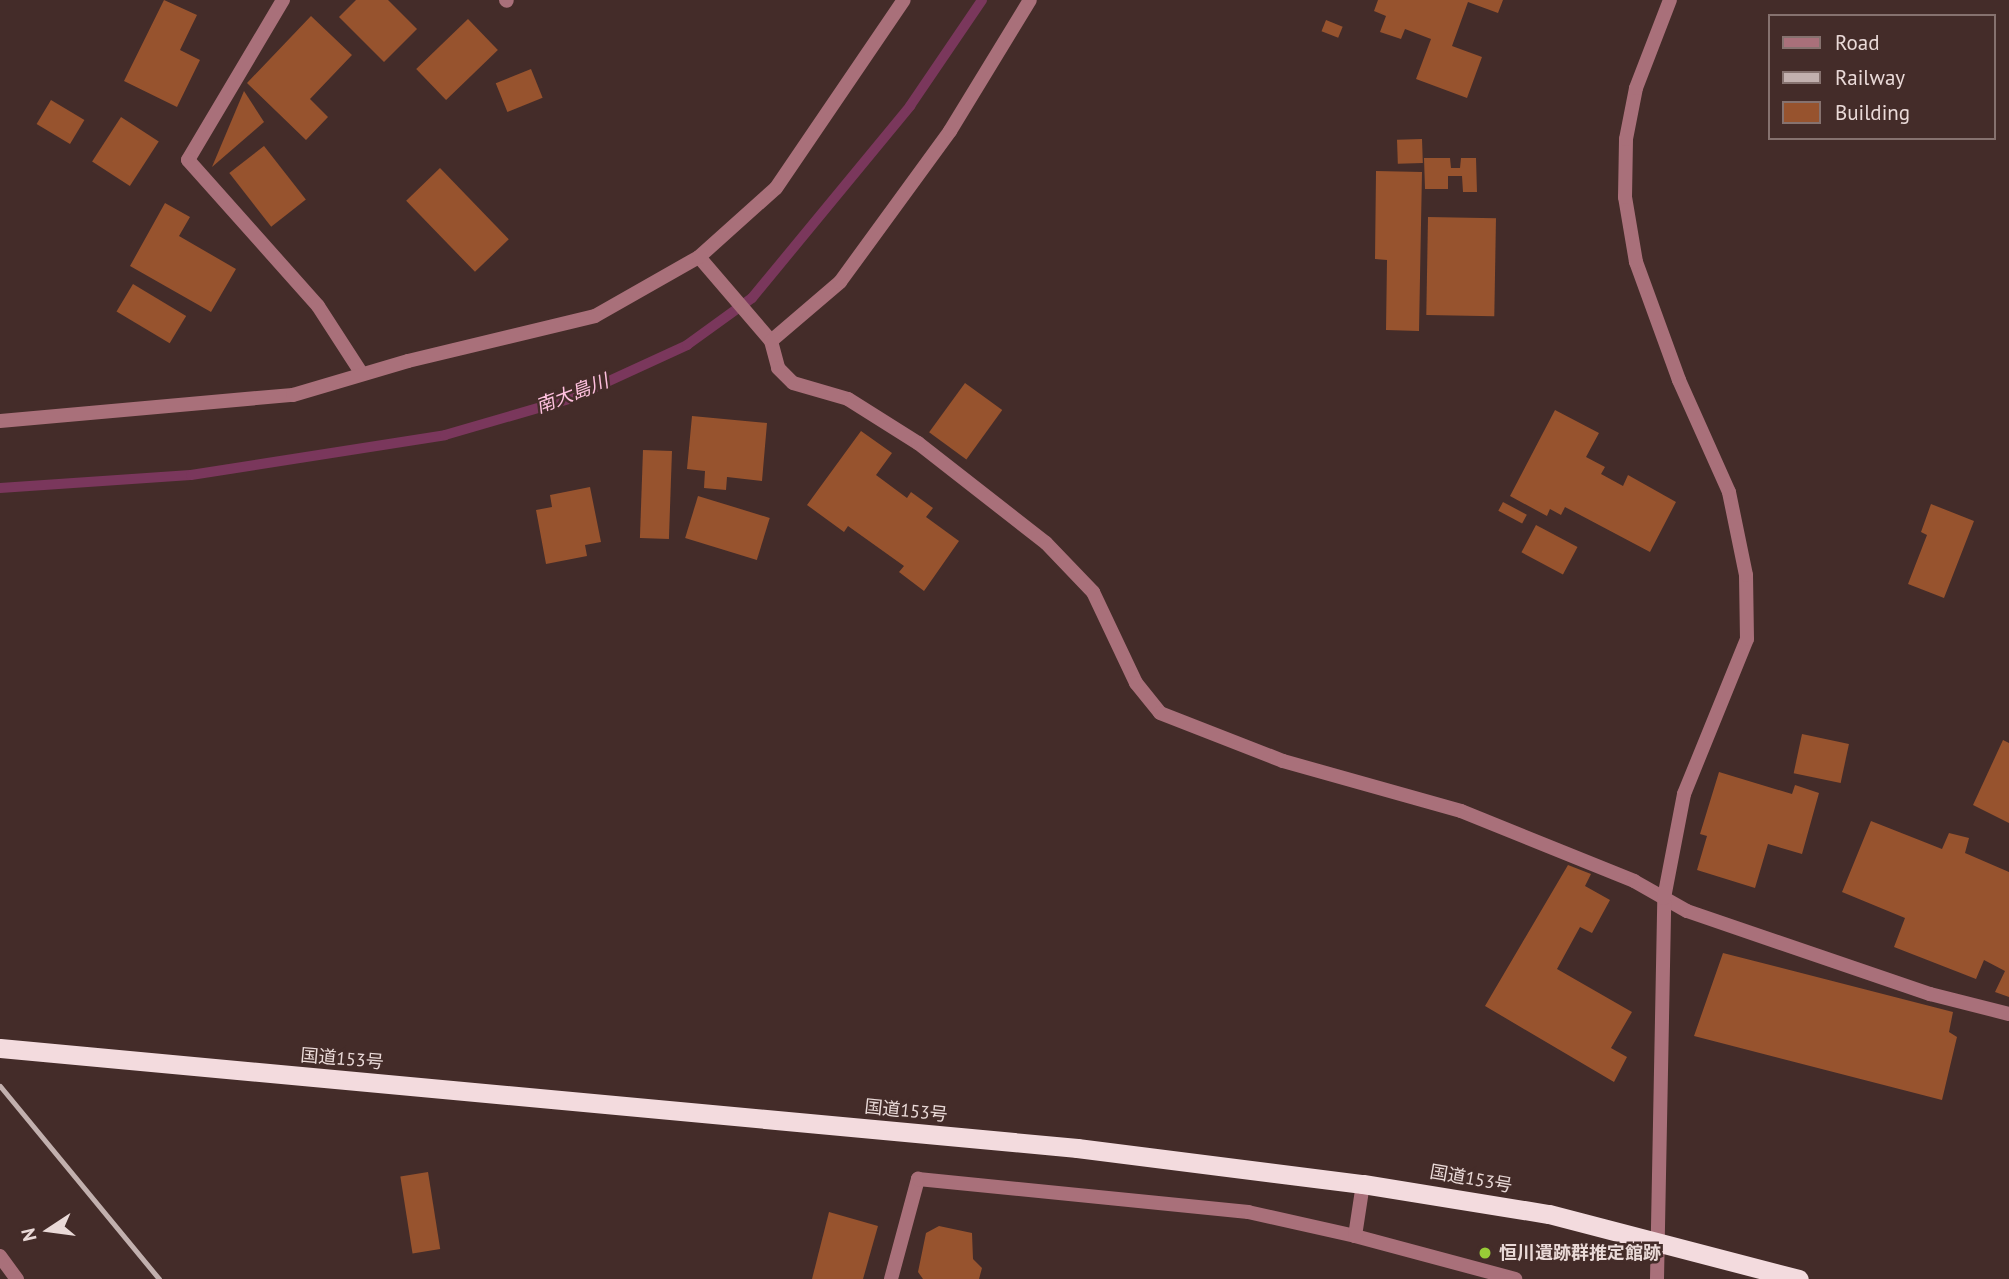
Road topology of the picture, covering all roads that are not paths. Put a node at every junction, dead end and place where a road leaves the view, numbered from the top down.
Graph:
1 (283, 0) edge
2 (904, 0) edge
3 (1030, 0) edge
4 (1670, 0) edge
5 (699, 257) junction
6 (771, 341) junction
7 (362, 374) junction
8 (0, 421) edge
9 (1664, 898) junction
10 (2009, 1014) edge
11 (0, 1048) edge
12 (1363, 1184) junction
13 (1355, 1236) junction
14 (1659, 1240) junction
15 (0, 1256) edge
16 (17, 1279) edge
17 (891, 1279) edge
18 (1515, 1279) edge
19 (1657, 1279) edge
20 (1799, 1279) edge

1 - 7 street
2 - 5 street
3 - 6 street
4 - 9 street
5 - 6 street
5 - 7 street
6 - 9 street
7 - 8 street
9 - 10 street
9 - 14 street
11 - 12 highway, 国道153号
12 - 13 street
12 - 14 highway, 国道153号
13 - 17 street
13 - 18 street
14 - 19 street
14 - 20 highway, 国道153号
15 - 16 street

